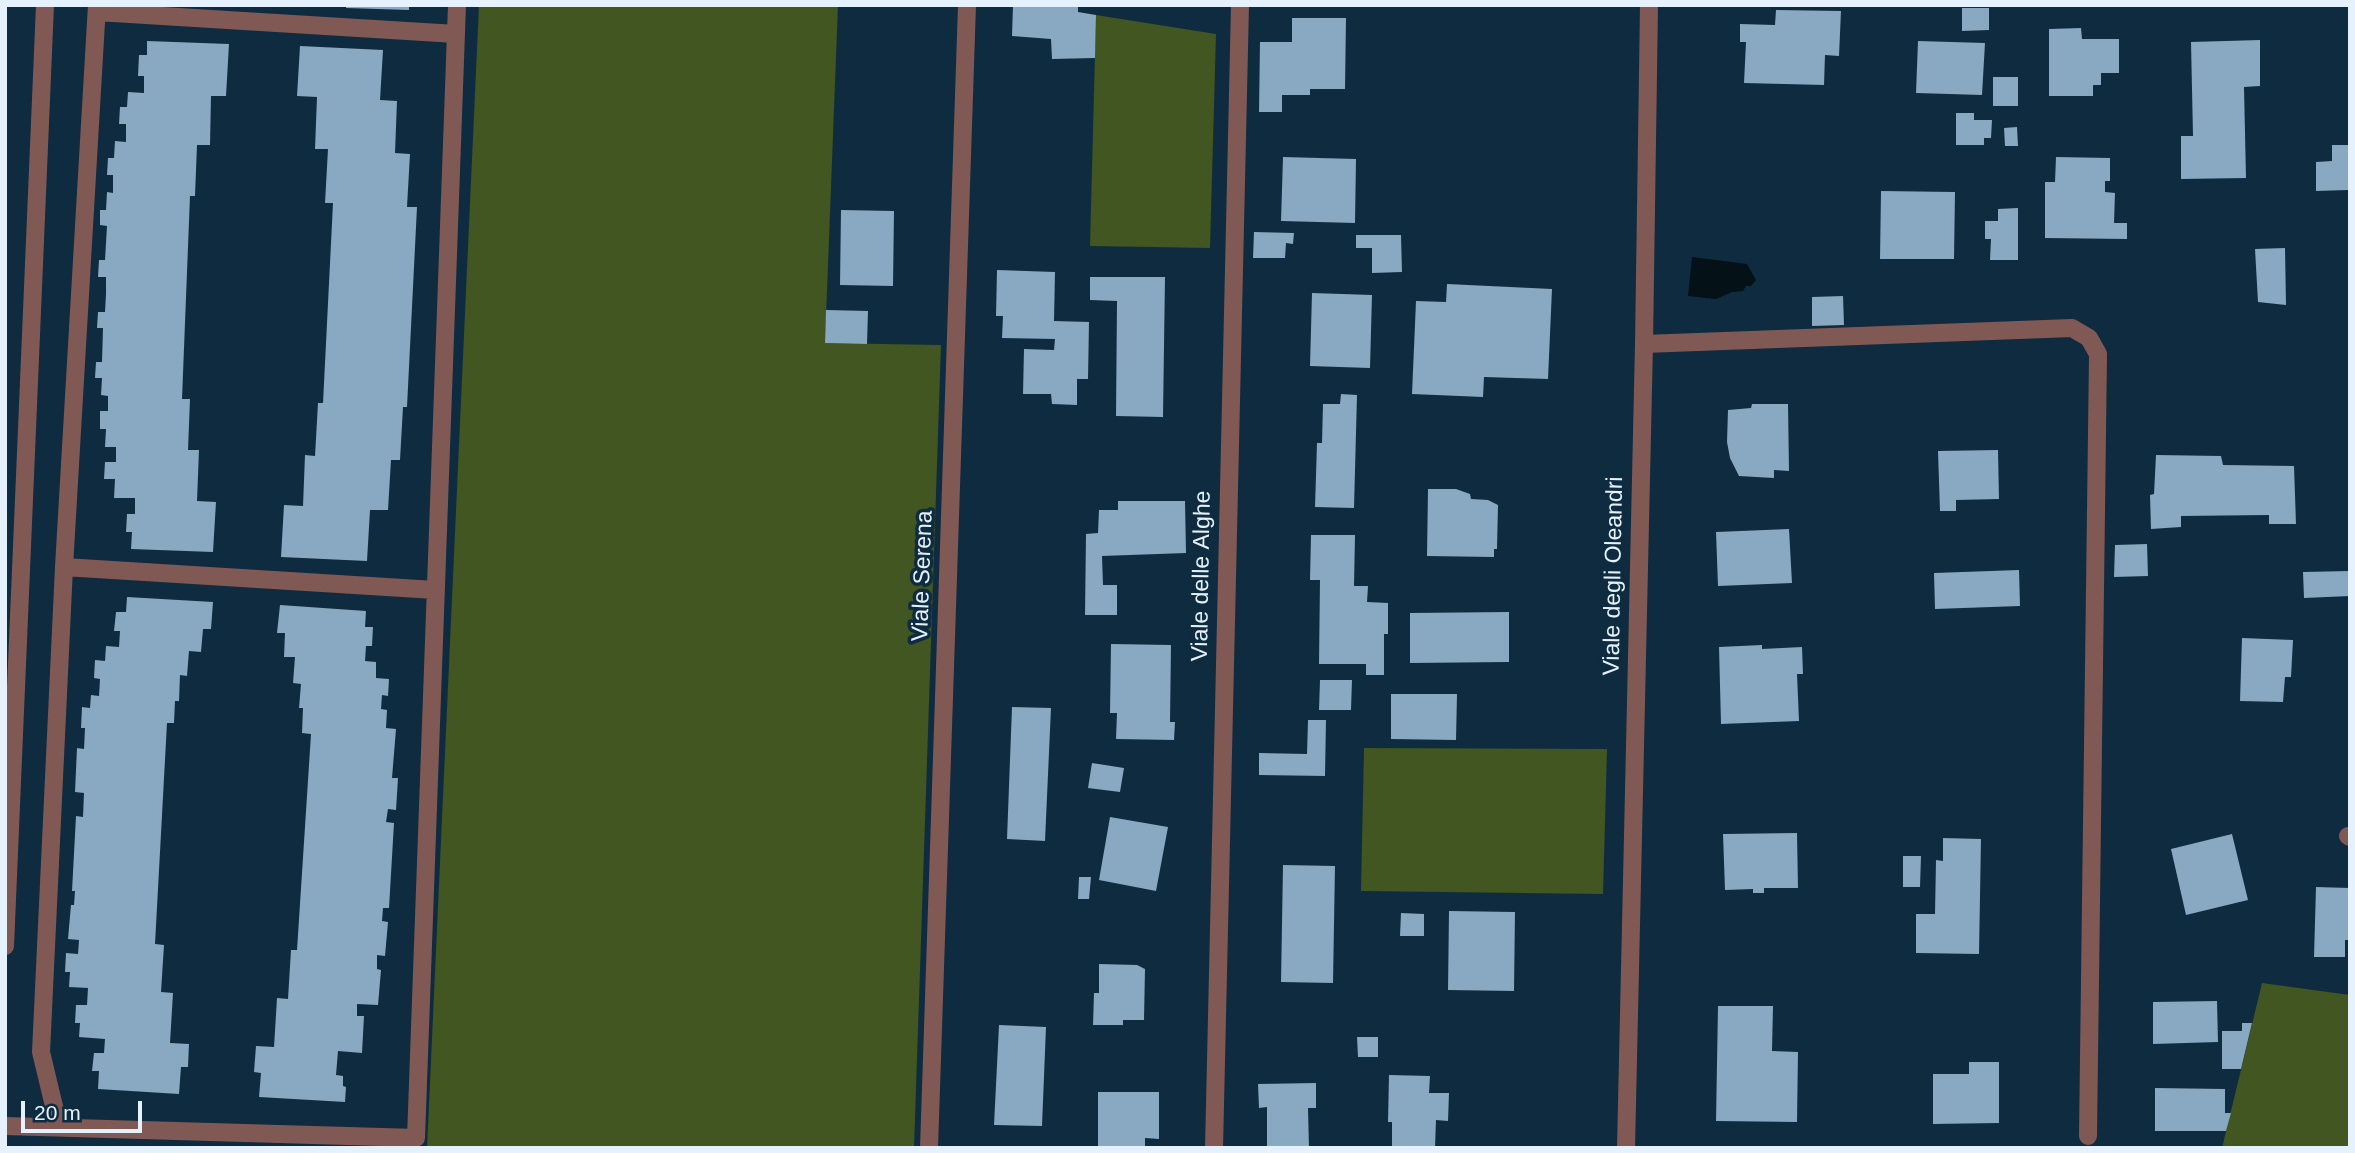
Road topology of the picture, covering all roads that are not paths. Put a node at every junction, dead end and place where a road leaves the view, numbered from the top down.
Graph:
1 (45, 5) edge
2 (457, 5) edge
3 (967, 5) edge
4 (1240, 5) edge
5 (1648, 5) edge
6 (97, 8) edge
7 (456, 34) junction
8 (1644, 344) junction
9 (64, 567) junction
10 (435, 590) junction
11 (5, 946) edge
12 (5, 1126) edge
13 (59, 1127) junction
14 (2088, 1136) dead end
15 (929, 1148) edge
16 (1214, 1148) edge
17 (1626, 1148) edge

1 - 11 street
2 - 7 street
3 - 15 street, Viale Serena
4 - 16 street, Viale delle Alghe
5 - 8 street, Viale degli Oleandri
6 - 7 street
6 - 9 street
7 - 10 street
8 - 14 street
8 - 17 street, Viale degli Oleandri
9 - 10 street
9 - 13 street
10 - 13 street
12 - 13 street

